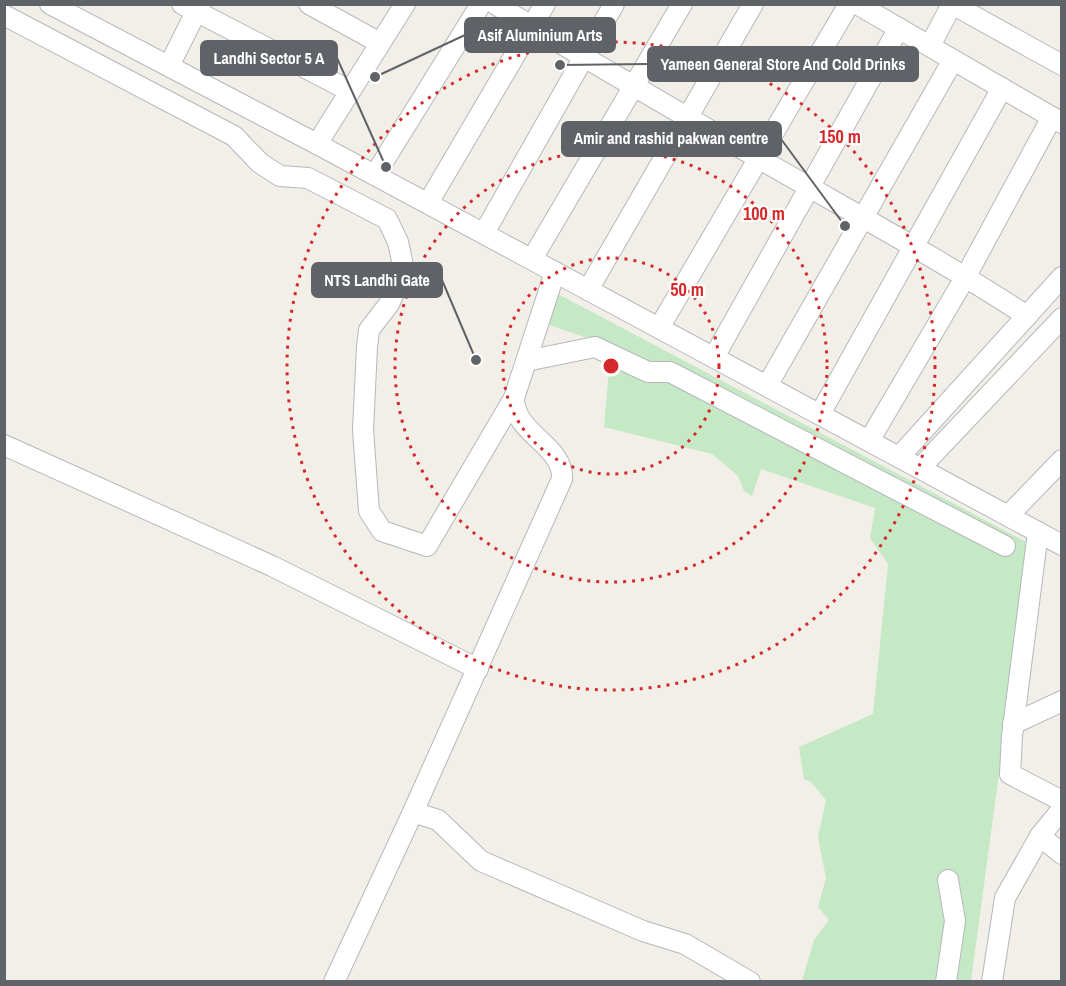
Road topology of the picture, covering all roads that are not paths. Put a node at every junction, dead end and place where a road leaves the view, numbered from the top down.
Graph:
1 (50, 4) edge
2 (309, 4) edge
3 (405, 4) edge
4 (481, 4) edge
5 (495, 4) edge
6 (545, 4) edge
7 (614, 4) edge
8 (682, 4) edge
9 (753, 4) edge
10 (849, 4) edge
11 (857, 4) edge
12 (952, 5) edge
13 (193, 7) edge
14 (4, 15) edge
15 (533, 27) junction
16 (899, 28) junction
17 (380, 43) junction
18 (930, 46) junction
19 (586, 56) junction
20 (953, 60) junction
21 (1062, 65) edge
22 (169, 66) junction
23 (634, 86) junction
24 (1002, 88) junction
25 (350, 91) junction
26 (688, 117) junction
27 (1057, 120) edge
28 (317, 144) junction
29 (759, 158) junction
30 (375, 175) junction
31 (809, 186) junction
32 (428, 203) junction
33 (866, 217) junction
34 (484, 233) junction
35 (912, 246) junction
36 (532, 259) junction
37 (555, 272) junction
38 (966, 276) junction
39 (1062, 277) edge
40 (588, 290) junction
41 (1043, 298) junction
42 (1027, 316) junction
43 (1062, 317) edge
44 (659, 328) junction
45 (714, 357) junction
46 (526, 361) junction
47 (767, 386) junction
48 (514, 398) junction
49 (819, 414) junction
50 (869, 441) junction
51 (4, 445) edge
52 (899, 457) junction
53 (1062, 460) edge
54 (920, 468) junction
55 (1008, 516) junction
56 (1038, 532) junction
57 (1062, 545) edge
58 (1005, 546) dead end
59 (478, 669) junction
60 (1062, 701) edge
61 (1013, 724) junction
62 (1062, 801) edge
63 (1062, 809) edge
64 (413, 812) junction
65 (1040, 836) junction
66 (1062, 854) edge
67 (948, 880) dead end
68 (334, 981) edge
69 (750, 981) edge
70 (946, 981) edge
71 (992, 981) edge

1 - 22 street
2 - 17 street
3 - 17 street
4 - 30 street
5 - 15 street
6 - 15 street
7 - 19 street
8 - 23 street
9 - 26 street
10 - 29 street
11 - 16 street
12 - 18 street
12 - 21 street
13 - 22 street
13 - 25 street
14 - 48 street
15 - 19 street
15 - 32 street
16 - 18 street
16 - 31 street
17 - 25 street
18 - 20 street
19 - 23 street
19 - 34 street
20 - 24 street
20 - 33 street
22 - 28 street
23 - 26 street
23 - 36 street
24 - 27 street
24 - 35 street
25 - 28 street
26 - 29 street
26 - 40 street
27 - 38 street
28 - 30 street
29 - 31 street
29 - 44 street
30 - 32 street
31 - 33 street
31 - 45 street
32 - 34 street
33 - 35 street
33 - 47 street
34 - 36 street
35 - 38 street
35 - 49 street
36 - 37 street
37 - 40 street
37 - 46 street
38 - 42 street
38 - 50 street
39 - 41 street
40 - 44 street
41 - 42 street
41 - 43 street
42 - 52 street
43 - 54 street
44 - 45 street
45 - 47 street
46 - 48 street
46 - 58 street
47 - 49 street
48 - 59 street
49 - 50 street
50 - 52 street
51 - 59 street
52 - 54 street
53 - 55 street
54 - 55 street
55 - 56 street
56 - 57 street
56 - 61 street
59 - 64 street
60 - 61 street
61 - 62 street
63 - 65 street
64 - 68 street
64 - 69 street
65 - 66 street
65 - 71 street
67 - 70 street

